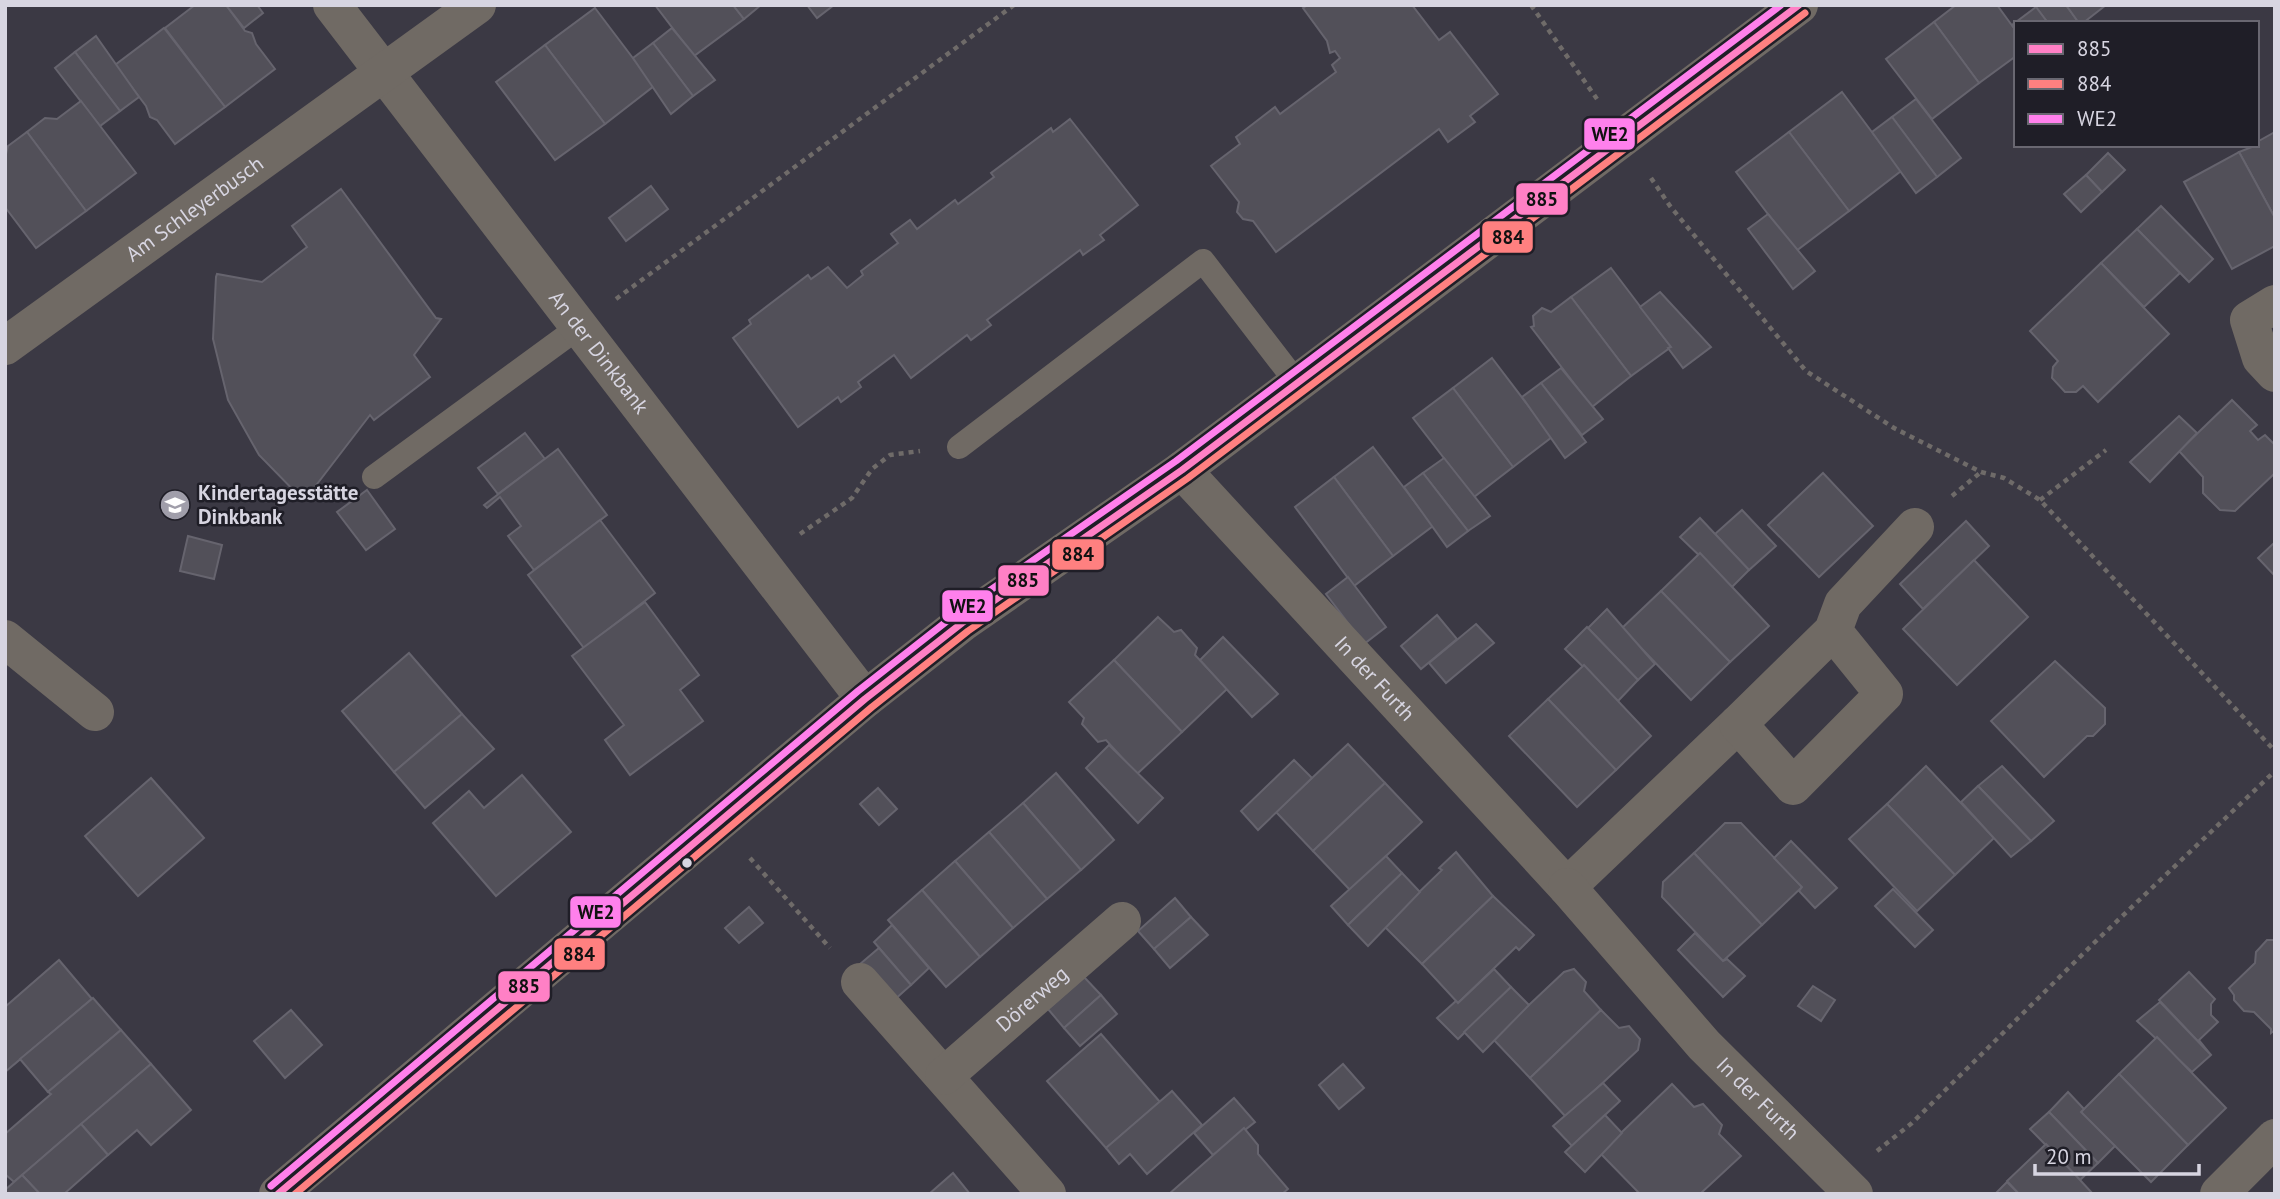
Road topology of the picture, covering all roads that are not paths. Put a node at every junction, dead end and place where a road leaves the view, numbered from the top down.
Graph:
1 (332, 5) edge
2 (477, 5) edge
3 (1798, 5) edge
4 (385, 73) junction
5 (2275, 304) edge
6 (579, 327) junction
7 (5, 346) edge
8 (2275, 373) edge
9 (1297, 383) junction
10 (959, 447) road end
11 (1182, 470) junction
12 (374, 477) dead end
13 (1914, 527) dead end
14 (1833, 631) junction
15 (5, 639) edge
16 (865, 699) junction
17 (94, 712) dead end
18 (1738, 724) junction
19 (1567, 887) junction
20 (1122, 921) dead end
21 (860, 982) road end
22 (944, 1076) junction
23 (2275, 1138) edge
24 (1848, 1187) edge
25 (278, 1194) edge
26 (1047, 1194) edge
27 (2218, 1194) edge

1 - 4 street, An der Dinkbank
2 - 4 street, Am Schleyerbusch
3 - 9 street
4 - 6 street, An der Dinkbank
4 - 7 street, Am Schleyerbusch
5 - 8 street
6 - 12 lane
6 - 16 street, An der Dinkbank
9 - 10 lane
9 - 11 street
11 - 16 street
11 - 19 street, In der Furth
13 - 14 street
14 - 18 street
14 - 18 street
15 - 17 street
16 - 25 street
18 - 19 street
19 - 24 street, In der Furth
20 - 22 street, Dörerweg
21 - 22 street
22 - 26 street
23 - 27 street

